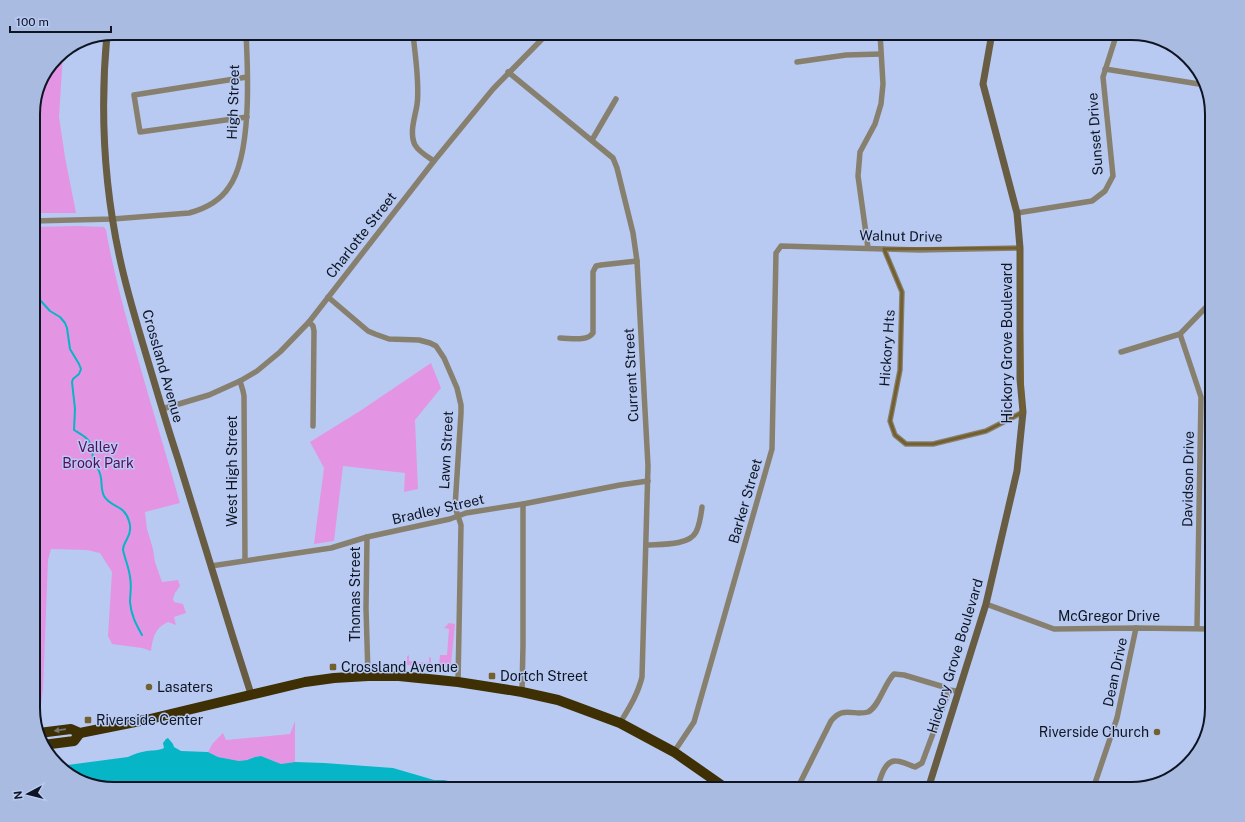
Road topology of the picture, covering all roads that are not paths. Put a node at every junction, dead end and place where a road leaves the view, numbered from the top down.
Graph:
1 (107, 40) edge
2 (246, 40) edge
3 (414, 40) edge
4 (541, 40) edge
5 (880, 40) edge
6 (991, 40) edge
7 (1115, 40) edge
8 (881, 54) junction
9 (797, 62) dead end
10 (1105, 70) junction
11 (508, 72) junction
12 (247, 77) junction
13 (1199, 84) dead end
14 (616, 99) dead end
15 (247, 116) junction
16 (592, 140) junction
17 (434, 161) junction
18 (1017, 213) junction
19 (113, 219) junction
20 (40, 221) edge
21 (781, 246) joint
22 (868, 248) junction
23 (1020, 248) junction
24 (884, 249) junction
25 (637, 261) junction
26 (328, 297) junction
27 (1205, 308) edge
28 (309, 322) junction
29 (1180, 334) junction
30 (560, 338) dead end
31 (1120, 352) dead end
32 (240, 381) junction
33 (162, 409) junction
34 (1023, 412) junction
35 (313, 426) dead end
36 (648, 481) junction
37 (523, 504) junction
38 (702, 507) dead end
39 (458, 516) junction
40 (367, 537) junction
41 (646, 545) junction
42 (245, 560) junction
43 (211, 566) junction
44 (986, 604) junction
45 (1136, 628) junction
46 (1198, 628) junction
47 (1205, 628) edge
48 (368, 676) junction
49 (458, 682) junction
50 (948, 690) junction
51 (958, 691) junction
52 (522, 692) junction
53 (251, 694) junction
54 (620, 723) junction
55 (44, 732) edge
56 (80, 733) junction
57 (50, 744) edge
58 (674, 752) junction
59 (717, 782) edge
60 (800, 782) edge
61 (880, 782) edge
62 (930, 782) edge
63 (1095, 782) edge

1 - 19 street, Crossland Avenue
2 - 12 street, High Street
3 - 17 street
4 - 11 street, Charlotte Street
5 - 8 street
6 - 18 street, Hickory Grove Boulevard
7 - 10 street, Sunset Drive
8 - 9 street
8 - 22 street
10 - 13 street
10 - 18 street, Sunset Drive
11 - 16 street, Current Street
11 - 17 street, Charlotte Street
12 - 15 street, High Street
12 - 15 street
14 - 16 street
15 - 19 street, High Street
16 - 25 street, Current Street
17 - 26 street, Charlotte Street
18 - 23 street, Hickory Grove Boulevard
19 - 20 street, High Street
19 - 33 street, Crossland Avenue
21 - 22 street, Walnut Drive
21 - 58 street, Barker Street
22 - 24 street, Walnut Drive
23 - 24 street, Walnut Drive
23 - 34 street, Hickory Grove Boulevard
24 - 34 street, Hickory Hts
25 - 30 street
25 - 36 street, Current Street
26 - 28 street, Charlotte Street
26 - 39 street, Lawn Street
27 - 29 street
28 - 32 street, Charlotte Street
28 - 35 street
29 - 31 street
29 - 46 street, Davidson Drive
32 - 33 street, Charlotte Street
32 - 42 street, West High Street
33 - 43 street, Crossland Avenue
34 - 44 street, Hickory Grove Boulevard
36 - 37 street, Bradley Street
36 - 41 street, Current Street
37 - 39 street, Bradley Street
37 - 52 street
38 - 41 street
39 - 40 street, Bradley Street
39 - 49 street, Lawn Street
40 - 42 street, Bradley Street
40 - 48 street, Thomas Street
41 - 54 street, Current Street
42 - 43 street, Bradley Street
43 - 53 street, Crossland Avenue
44 - 45 street, McGregor Drive
44 - 51 street, Hickory Grove Boulevard
45 - 46 street, McGregor Drive
45 - 63 street, Dean Drive
46 - 47 street, McGregor Drive
48 - 49 highway
48 - 53 highway
49 - 52 highway
50 - 51 street
50 - 60 street
50 - 61 street
51 - 62 street, Hickory Grove Boulevard
52 - 54 highway
53 - 56 highway
54 - 58 highway
56 -> 55 highway
56 - 57 highway
58 - 59 highway

